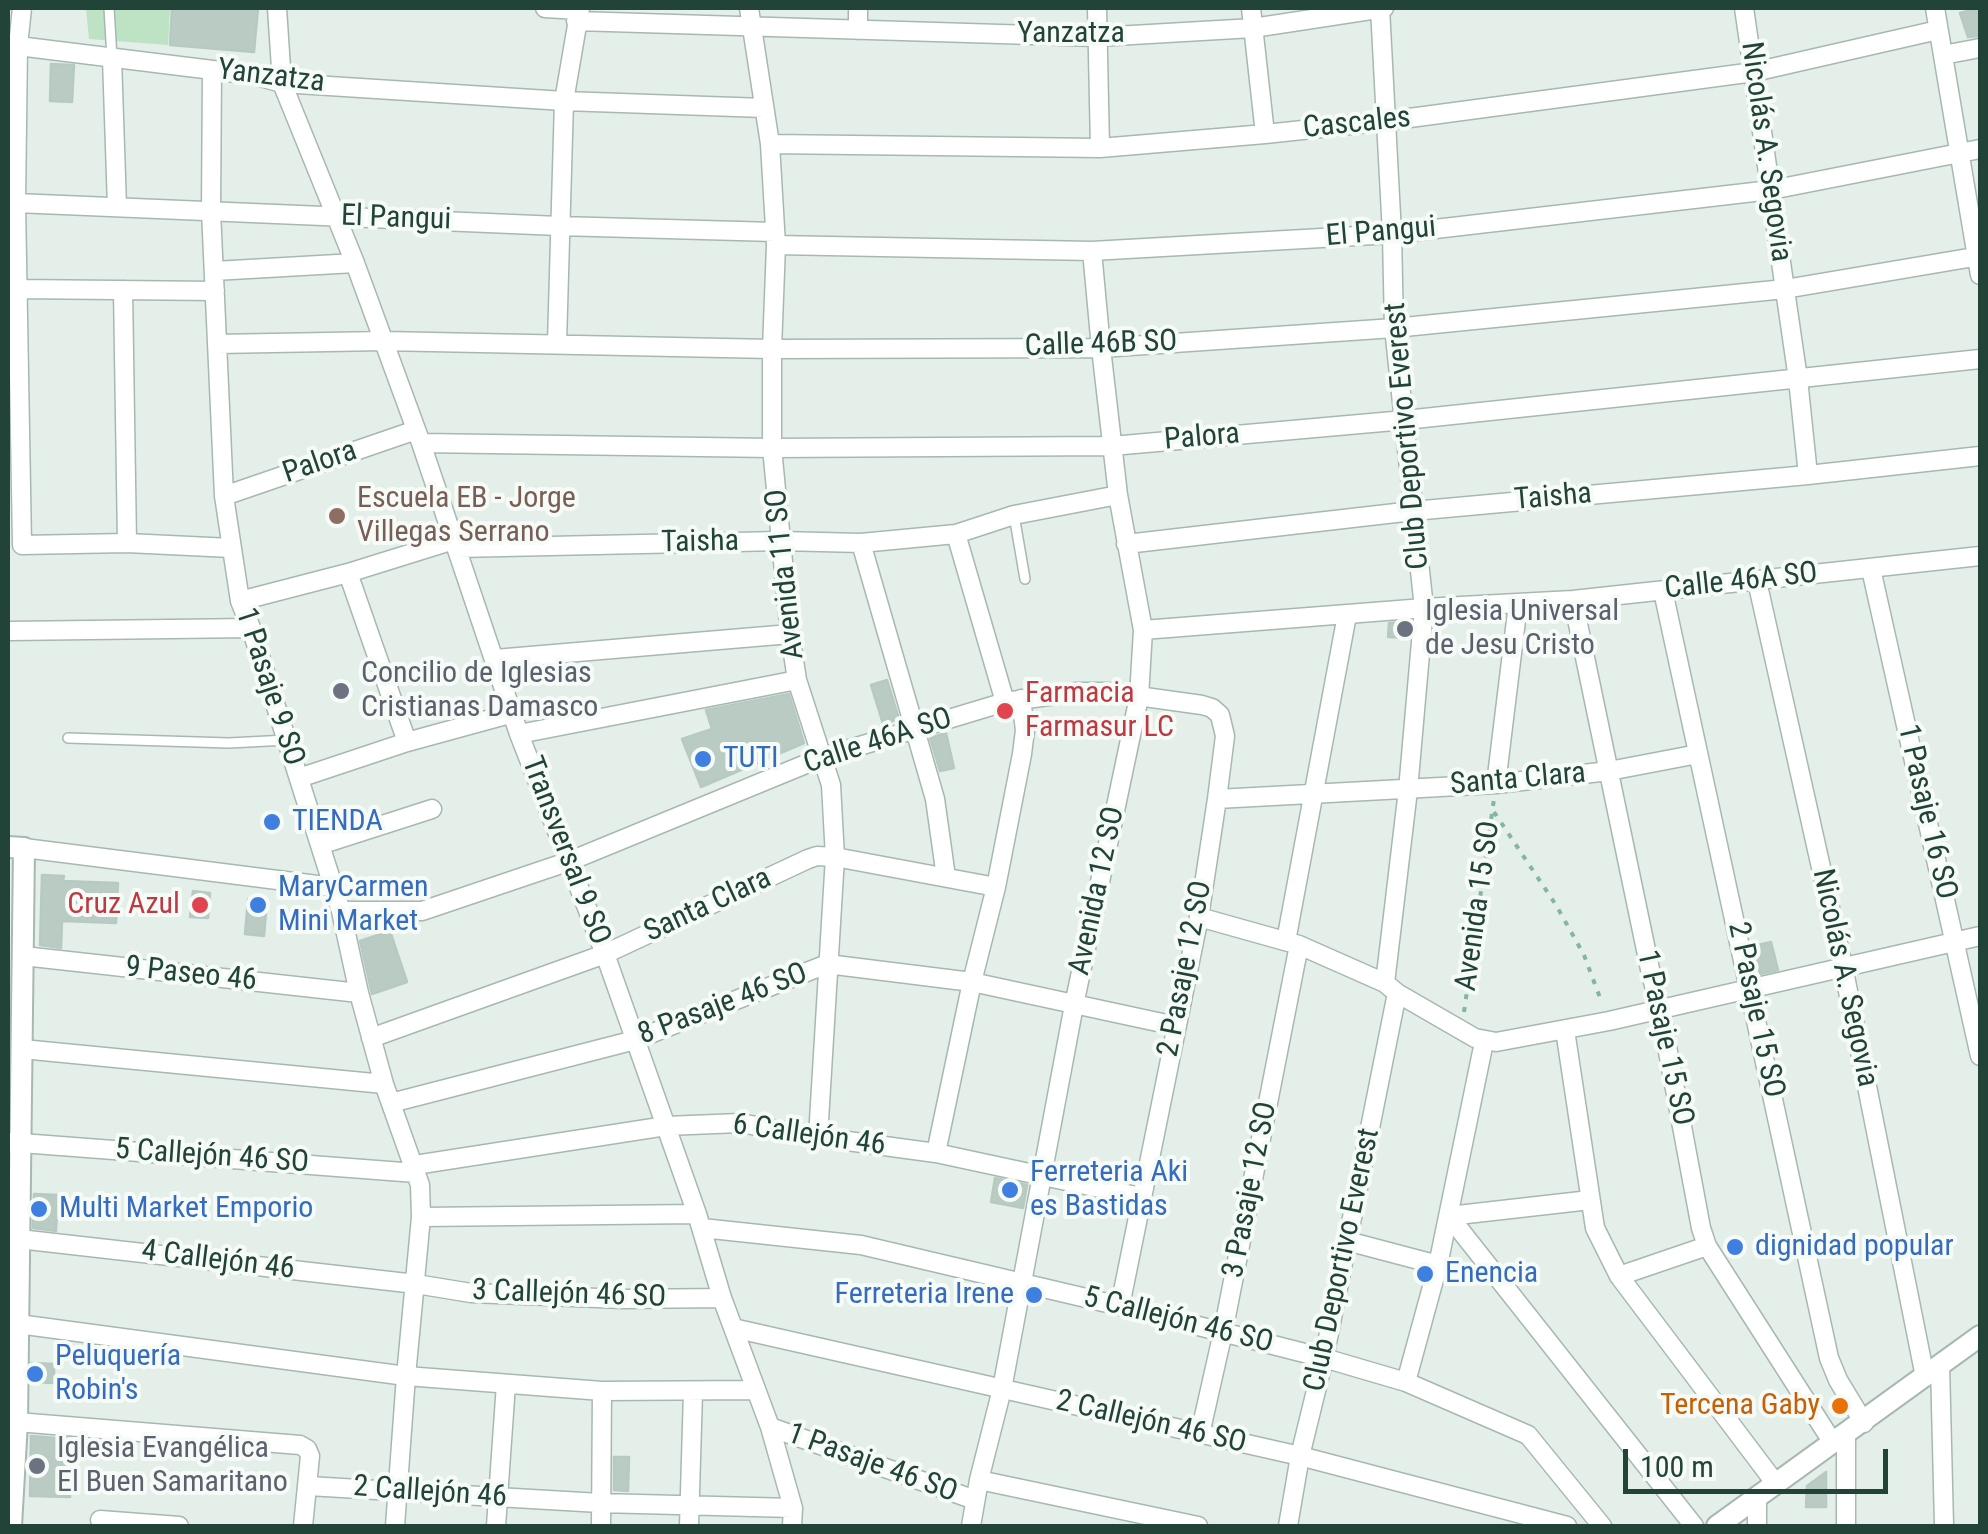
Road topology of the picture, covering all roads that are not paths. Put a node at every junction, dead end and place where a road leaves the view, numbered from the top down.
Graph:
1 (22, 8) edge
2 (109, 8) edge
3 (276, 8) edge
4 (545, 8) edge
5 (858, 8) edge
6 (1098, 8) edge
7 (1251, 8) edge
8 (1381, 8) edge
9 (1744, 8) edge
10 (1956, 8) edge
11 (578, 13) edge
12 (750, 16) edge
13 (1936, 17) edge
14 (1253, 28) junction
15 (858, 30) junction
16 (1098, 36) junction
17 (11, 44) edge
18 (1980, 48) edge
19 (1943, 54) junction
20 (112, 58) junction
21 (212, 70) junction
22 (1754, 72) junction
23 (282, 83) junction
24 (564, 101) junction
25 (764, 108) junction
26 (1387, 121) junction
27 (1265, 134) junction
28 (770, 144) junction
29 (1100, 148) junction
30 (1980, 149) edge
31 (1960, 154) junction
32 (1770, 190) junction
33 (16, 202) junction
34 (117, 207) junction
35 (211, 212) junction
36 (336, 216) junction
37 (560, 226) junction
38 (1392, 234) junction
39 (775, 238) junction
40 (1092, 251) junction
41 (1979, 262) edge
42 (355, 263) junction
43 (214, 271) junction
44 (17, 289) junction
45 (1786, 289) junction
46 (123, 290) junction
47 (215, 291) junction
48 (1394, 328) junction
49 (383, 341) junction
50 (557, 343) junction
51 (217, 344) junction
52 (1101, 348) junction
53 (772, 349) junction
54 (1980, 358) edge
55 (1798, 379) junction
56 (1405, 420) junction
57 (418, 436) junction
58 (1112, 446) junction
59 (772, 448) junction
60 (1980, 456) edge
61 (1808, 475) junction
62 (1118, 495) junction
63 (224, 496) junction
64 (1413, 511) junction
65 (1014, 515) junction
66 (956, 534) junction
67 (781, 541) junction
68 (126, 543) junction
69 (456, 544) junction
70 (861, 544) junction
71 (1126, 544) junction
72 (231, 548) junction
73 (1980, 556) edge
74 (1871, 568) junction
75 (348, 574) junction
76 (1025, 579) dead end
77 (1757, 581) junction
78 (1663, 590) junction
79 (1574, 600) junction
80 (240, 601) junction
81 (1518, 604) junction
82 (1424, 608) junction
83 (1347, 614) junction
84 (251, 628) junction
85 (1143, 630) junction
86 (8, 631) edge
87 (790, 634) junction
88 (495, 659) junction
89 (798, 680) junction
90 (1139, 696) junction
91 (1013, 701) junction
92 (513, 713) junction
93 (914, 729) junction
94 (520, 734) junction
95 (68, 738) dead end
96 (287, 740) junction
97 (407, 742) junction
98 (1698, 754) junction
99 (823, 757) junction
100 (1609, 771) junction
101 (299, 778) junction
102 (1496, 784) junction
103 (1408, 790) junction
104 (1312, 795) junction
105 (1217, 799) junction
106 (432, 809) dead end
107 (320, 845) junction
108 (16, 848) edge
109 (835, 857) junction
110 (570, 862) junction
111 (946, 876) junction
112 (333, 887) junction
113 (996, 887) junction
114 (341, 911) junction
115 (1198, 917) junction
116 (1980, 936) edge
117 (1955, 942) junction
118 (1292, 943) junction
119 (605, 954) junction
120 (24, 956) junction
121 (827, 964) junction
122 (1843, 966) junction
123 (972, 982) junction
124 (1391, 988) junction
125 (1751, 988) junction
126 (359, 993) junction
127 (1074, 1005) junction
128 (1660, 1008) junction
129 (1176, 1026) junction
130 (1565, 1030) junction
131 (371, 1038) junction
132 (635, 1040) junction
133 (1484, 1042) junction
134 (22, 1050) junction
135 (1980, 1056) edge
136 (384, 1084) junction
137 (390, 1103) junction
138 (666, 1126) junction
139 (818, 1137) junction
140 (14, 1142) edge
141 (936, 1154) junction
142 (416, 1169) junction
143 (1042, 1174) junction
144 (1141, 1197) junction
145 (1590, 1200) junction
146 (422, 1216) junction
147 (1448, 1216) junction
148 (700, 1221) junction
149 (19, 1239) junction
150 (1347, 1241) junction
151 (1708, 1246) junction
152 (1438, 1265) junction
153 (1619, 1276) junction
154 (416, 1284) junction
155 (1021, 1284) junction
156 (722, 1298) junction
157 (1120, 1306) junction
158 (18, 1324) junction
159 (732, 1328) junction
160 (1222, 1332) junction
161 (1980, 1336) edge
162 (1324, 1358) junction
163 (1932, 1371) junction
164 (406, 1376) junction
165 (1406, 1382) junction
166 (506, 1384) junction
167 (1002, 1389) junction
168 (755, 1390) junction
169 (602, 1391) junction
170 (692, 1392) junction
171 (17, 1422) junction
172 (770, 1428) junction
173 (1200, 1434) junction
174 (1848, 1434) junction
175 (12, 1445) edge
176 (1300, 1456) junction
177 (979, 1480) junction
178 (1776, 1484) junction
179 (308, 1486) junction
180 (398, 1492) junction
181 (1758, 1497) junction
182 (497, 1498) junction
183 (975, 1500) junction
184 (600, 1503) junction
185 (688, 1505) junction
186 (792, 1517) edge
187 (100, 1520) dead end
188 (10, 1526) edge
189 (179, 1526) edge
190 (304, 1526) edge
191 (396, 1526) edge
192 (496, 1526) edge
193 (601, 1526) edge
194 (689, 1526) edge
195 (971, 1526) edge
196 (1198, 1526) edge
197 (1288, 1526) edge
198 (1568, 1526) edge
199 (1602, 1526) edge
200 (1694, 1526) edge
201 (1717, 1526) edge
202 (1757, 1526) edge
203 (1846, 1526) edge
204 (1944, 1526) edge

1 - 17 street
2 - 20 lane
3 - 23 street, Transversal 9 SO
4 - 11 street, Yanzatza
5 - 15 street
6 - 16 street
7 - 14 street
8 - 14 street, Yanzatza
8 - 26 street, Club Deportivo Everest
9 - 22 street, Nicolás A. Segovia
10 - 13 street, Cascales
11 - 12 street, Yanzatza
11 - 24 street
12 - 15 street, Yanzatza
12 - 25 street, Avenida 11 SO
13 - 19 street
13 - 22 street, Cascales
14 - 16 street, Yanzatza
14 - 27 street
15 - 16 street, Yanzatza
16 - 29 street
17 - 20 street, Yanzatza
17 - 33 street
18 - 19 street
19 - 31 street
20 - 21 street, Yanzatza
20 - 34 street
21 - 23 street, Yanzatza
21 - 35 street, 1 Pasaje 9 SO
22 - 26 street, Cascales
22 - 32 street, Nicolás A. Segovia
23 - 24 street, Yanzatza
23 - 36 street, Transversal 9 SO
24 - 25 street, Yanzatza
24 - 37 street
25 - 28 street, Avenida 11 SO
26 - 27 street, Cascales
26 - 38 street, Club Deportivo Everest
27 - 29 street, Cascales
28 - 29 street, Cascales
28 - 39 street, Avenida 11 SO
30 - 31 street, El Pangui
31 - 32 street, El Pangui
31 - 41 street
32 - 38 street, El Pangui
32 - 45 street, Nicolás A. Segovia
33 - 34 street, El Pangui
33 - 44 street
34 - 35 street, El Pangui
35 - 36 street, El Pangui
35 - 43 street, 1 Pasaje 9 SO
36 - 37 street, El Pangui
36 - 42 street, Transversal 9 SO
37 - 39 street, El Pangui
37 - 50 street
38 - 40 street, El Pangui
38 - 48 street, Club Deportivo Everest
39 - 40 street, El Pangui
39 - 53 street, Avenida 11 SO
40 - 52 street, Avenida 12 SO
41 - 45 street, Calle 46B SO
42 - 43 street
42 - 49 street, Transversal 9 SO
43 - 47 street, 1 Pasaje 9 SO
44 - 46 street
44 - 68 street
45 - 48 street, Calle 46B SO
45 - 55 street, Nicolás A. Segovia
46 - 47 street
46 - 68 street
47 - 51 street, 1 Pasaje 9 SO
48 - 52 street, Calle 46B SO
48 - 56 street, Club Deportivo Everest
49 - 50 street, Calle 46B SO
49 - 51 street, Calle 46B SO
49 - 57 street, Transversal 9 SO
50 - 53 street, Calle 46B SO
51 - 63 street, 1 Pasaje 9 SO
52 - 53 street, Calle 46B SO
52 - 58 street, Avenida 12 SO
53 - 59 street, Avenida 11 SO
54 - 55 street, Palora
55 - 56 street, Palora
55 - 61 street, Nicolás A. Segovia
56 - 58 street, Palora
56 - 64 street, Club Deportivo Everest
57 - 59 street, Palora
57 - 63 street, Palora
57 - 69 street, Transversal 9 SO
58 - 59 street, Palora
58 - 62 street, Avenida 12 SO
59 - 67 street, Avenida 11 SO
60 - 61 street, Taisha
61 - 64 street, Taisha
62 - 65 street, Taisha
62 - 71 street, Avenida 12 SO
63 - 72 street, 1 Pasaje 9 SO
64 - 71 street, Taisha
64 - 82 street, Club Deportivo Everest
65 - 66 street, Taisha
65 - 76 lane
66 - 70 street, Taisha
66 - 91 street
67 - 69 street, Taisha
67 - 70 street, Taisha
67 - 87 street, Avenida 11 SO
68 - 72 street
69 - 75 street, Taisha
69 - 88 street, Transversal 9 SO
70 - 93 street
71 - 85 street, Avenida 12 SO
72 - 80 street, 1 Pasaje 9 SO
73 - 74 street, Calle 46A SO
74 - 77 street, Calle 46A SO
74 - 117 street, 1 Pasaje 16 SO
75 - 80 street, Taisha
75 - 97 street
77 - 78 street, Calle 46A SO
77 - 122 street, Nicolás A. Segovia
78 - 79 street, Calle 46A SO
78 - 98 street, 2 Pasaje 15 SO
79 - 81 street, Calle 46A SO
79 - 100 street, 1 Pasaje 15 SO
80 - 84 street, 1 Pasaje 9 SO
81 - 82 street, Calle 46A SO
81 - 102 street, Avenida 15 SO
82 - 83 street, Calle 46A SO
82 - 103 street, Club Deportivo Everest
83 - 85 street, Calle 46A SO
83 - 104 street, 3 Pasaje 12 SO
84 - 86 street
84 - 96 street, 1 Pasaje 9 SO
85 - 90 street, Avenida 12 SO
87 - 88 street
87 - 89 street, Avenida 11 SO
88 - 92 street, Transversal 9 SO
89 - 94 street
89 - 99 street, Avenida 11 SO
90 - 91 street, Calle 46A SO
90 - 105 street, 2 Pasaje 12 SO
90 - 127 street, Avenida 12 SO
91 - 93 street, Calle 46A SO
91 - 113 street
92 - 94 street, Transversal 9 SO
92 - 97 street
93 - 99 street, Calle 46A SO
93 - 111 street
94 - 110 street, Transversal 9 SO
95 - 96 lane
96 - 101 street, 1 Pasaje 9 SO
97 - 101 street
98 - 100 street, Santa Clara
98 - 125 street, 2 Pasaje 15 SO
99 - 109 street, Avenida 11 SO
99 - 110 street, Calle 46A SO
100 - 102 street, Santa Clara
100 - 128 street, 1 Pasaje 15 SO
101 - 107 street, 1 Pasaje 9 SO
102 - 103 street, Santa Clara
103 - 104 street, Santa Clara
103 - 124 street, Club Deportivo Everest
104 - 105 street, Santa Clara
104 - 118 street, 3 Pasaje 12 SO
105 - 115 street, 2 Pasaje 12 SO
106 - 107 street
107 - 112 street, 1 Pasaje 9 SO
108 - 112 street
108 - 120 street
109 - 111 street, Santa Clara
109 - 119 street, Santa Clara
109 - 121 street, Avenida 11 SO
110 - 114 street, Calle 46A SO
110 - 119 street, Transversal 9 SO
111 - 113 street, Santa Clara
112 - 114 street, 1 Pasaje 9 SO
113 - 123 street
114 - 126 street, 1 Pasaje 9 SO
115 - 118 street
115 - 129 street, 2 Pasaje 12 SO
116 - 117 street
117 - 122 street
117 - 135 street, 1 Pasaje 16 SO
118 - 124 street
118 - 160 street, 3 Pasaje 12 SO
119 - 131 street, Santa Clara
119 - 132 street, Transversal 9 SO
120 - 126 street, 9 Paseo 46
120 - 134 street
121 - 123 street, 8 Pasaje 46 SO
121 - 132 street, 8 Pasaje 46 SO
121 - 139 street, Avenida 11 SO
122 - 125 street
122 - 163 street, Nicolás A. Segovia
123 - 127 street, 8 Pasaje 46 SO
123 - 141 street
124 - 133 street
124 - 150 street, Club Deportivo Everest
125 - 128 street
125 - 174 street, 2 Pasaje 15 SO
126 - 131 street, 1 Pasaje 9 SO
127 - 129 street, 8 Pasaje 46 SO
127 - 143 street, Avenida 12 SO
128 - 130 street
128 - 151 street, 1 Pasaje 15 SO
129 - 144 street, 2 Pasaje 12 SO
130 - 133 street
130 - 145 street
131 - 136 street, 1 Pasaje 9 SO
132 - 137 street, 8 Pasaje 46 SO
132 - 138 street, Transversal 9 SO
133 - 147 street
134 - 136 street
134 - 140 street
136 - 137 street, 1 Pasaje 9 SO
137 - 142 street, 1 Pasaje 9 SO
138 - 139 street, 6 Callejón 46
138 - 142 street, 6 Callejón 46
138 - 148 street, Transversal 9 SO
139 - 141 street, 6 Callejón 46
140 - 142 street, 5 Callejón 46 SO
140 - 149 street
141 - 143 street, 6 Callejón 46
142 - 146 street, 1 Pasaje 9 SO
143 - 144 street, 6 Callejón 46
143 - 155 street, Avenida 12 SO
144 - 157 street, 2 Pasaje 12 SO
145 - 147 street
145 - 153 street
146 - 148 street, 5 Callejón 46 SO
146 - 154 street, 1 Pasaje 9 SO
147 - 152 street
147 - 200 street
148 - 155 street, 5 Callejón 46 SO
148 - 156 street, Transversal 9 SO
149 - 154 street, 4 Callejón 46
149 - 158 street
150 - 152 street
150 - 162 street, Club Deportivo Everest
151 - 153 street
151 - 174 street, 1 Pasaje 15 SO
152 - 165 street
153 - 178 street
154 - 156 street, 3 Callejón 46 SO
154 - 164 street, 1 Pasaje 9 SO
155 - 157 street, 5 Callejón 46 SO
155 - 167 street, Avenida 12 SO
156 - 159 street, Transversal 9 SO
157 - 160 street, 5 Callejón 46 SO
158 - 164 street
158 - 171 street
159 - 167 street, 2 Callejón 46 SO
159 - 168 street, Transversal 9 SO
160 - 162 street, 5 Callejón 46 SO
160 - 173 street, 3 Pasaje 12 SO
161 - 163 street
162 - 165 street, 5 Callejón 46 SO
162 - 176 street, Club Deportivo Everest
163 - 174 street
163 - 204 street, Nicolás A. Segovia
164 - 166 street
164 - 180 street, 1 Pasaje 9 SO
165 - 199 street, 5 Callejón 46 SO
166 - 169 street
166 - 182 street
167 - 173 street, 2 Callejón 46 SO
167 - 177 street, Avenida 12 SO
168 - 170 street
168 - 172 street, Transversal 9 SO
169 - 170 street
169 - 184 street
170 - 185 street
171 - 175 street
171 - 179 street
172 - 183 street, 1 Pasaje 46 SO
172 - 186 street, Transversal 9 SO
173 - 176 street, 2 Callejón 46 SO
174 - 178 street
174 - 203 street
175 - 188 street
176 - 197 street, Club Deportivo Everest
176 - 198 street, 2 Callejón 46 SO
177 - 183 street, Avenida 12 SO
177 - 196 street, 1 Pasaje 46 SO
178 - 181 street
179 - 180 street, 2 Callejón 46
179 - 190 street
180 - 182 street, 2 Callejón 46
180 - 191 street, 1 Pasaje 9 SO
181 - 201 street
181 - 202 street
182 - 184 street, 2 Callejón 46
182 - 192 street
183 - 195 street, Avenida 12 SO
184 - 185 street, 2 Callejón 46
184 - 193 street
185 - 186 street, 2 Callejón 46
185 - 194 street
187 - 189 street

